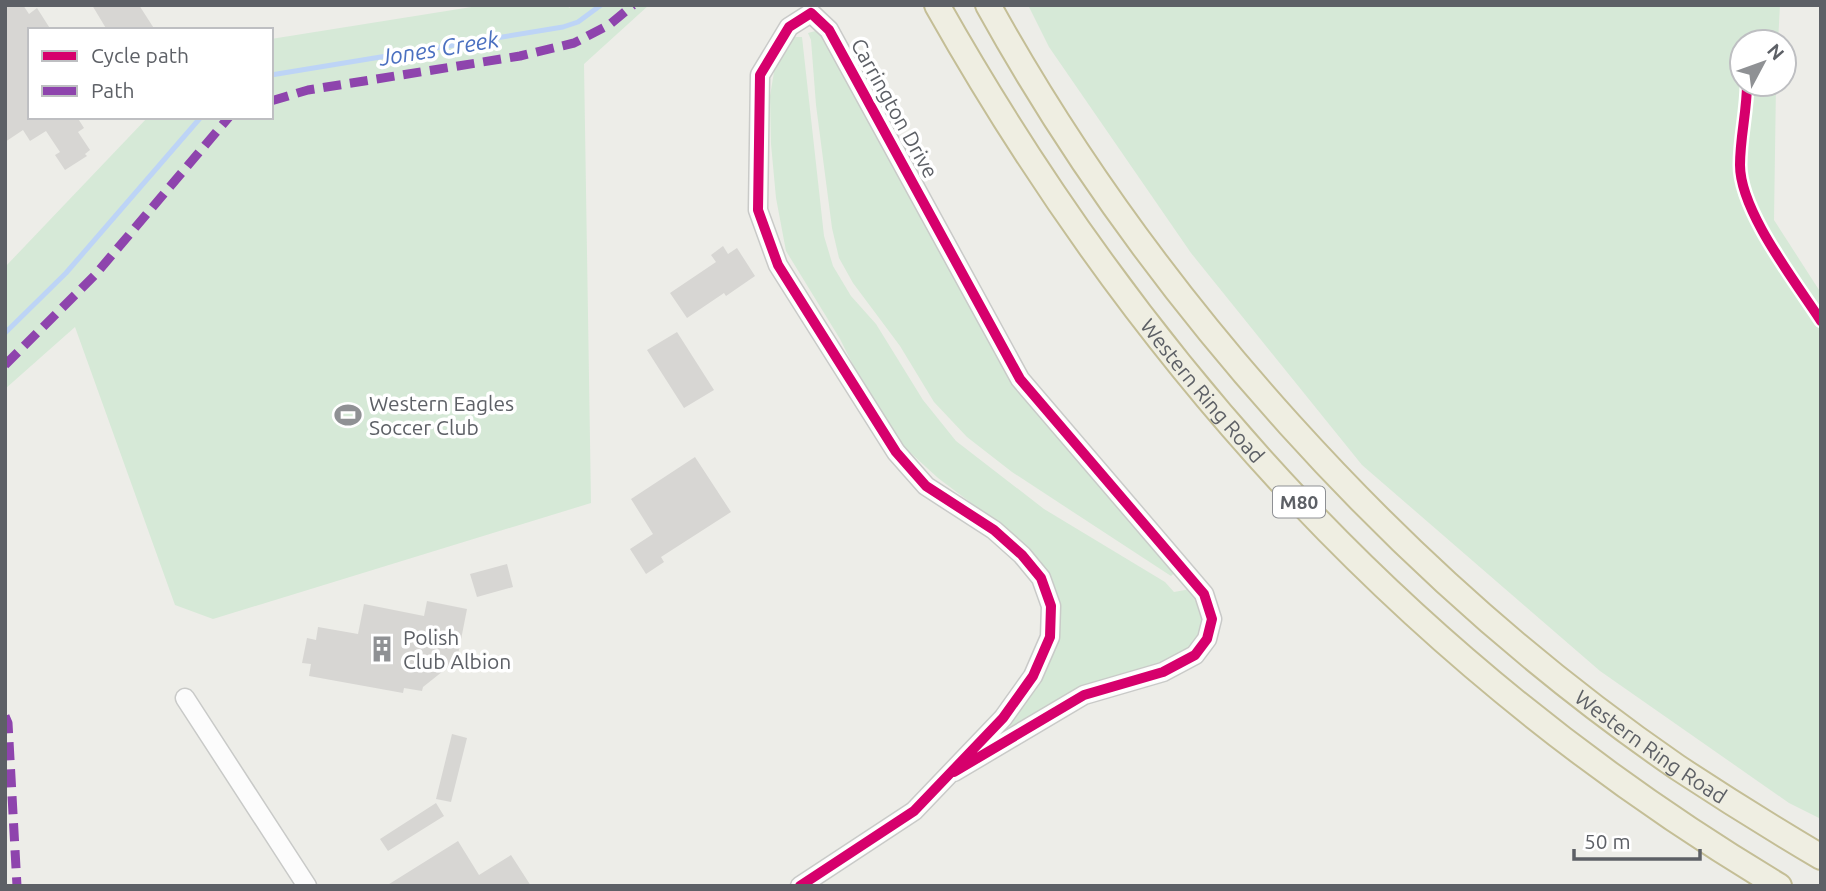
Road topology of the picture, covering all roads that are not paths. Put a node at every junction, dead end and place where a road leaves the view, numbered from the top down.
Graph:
1 (937, 5) edge
2 (988, 5) edge
3 (185, 698) dead end
4 (954, 772) junction
5 (1821, 857) edge
6 (307, 886) edge
7 (800, 886) edge
8 (1779, 886) edge

1 - 8 highway, Western Ring Road / M80
2 - 5 highway, Western Ring Road / M80
3 - 6 street
4 - 4 street, Carrington Drive
4 - 7 street, Carrington Drive

